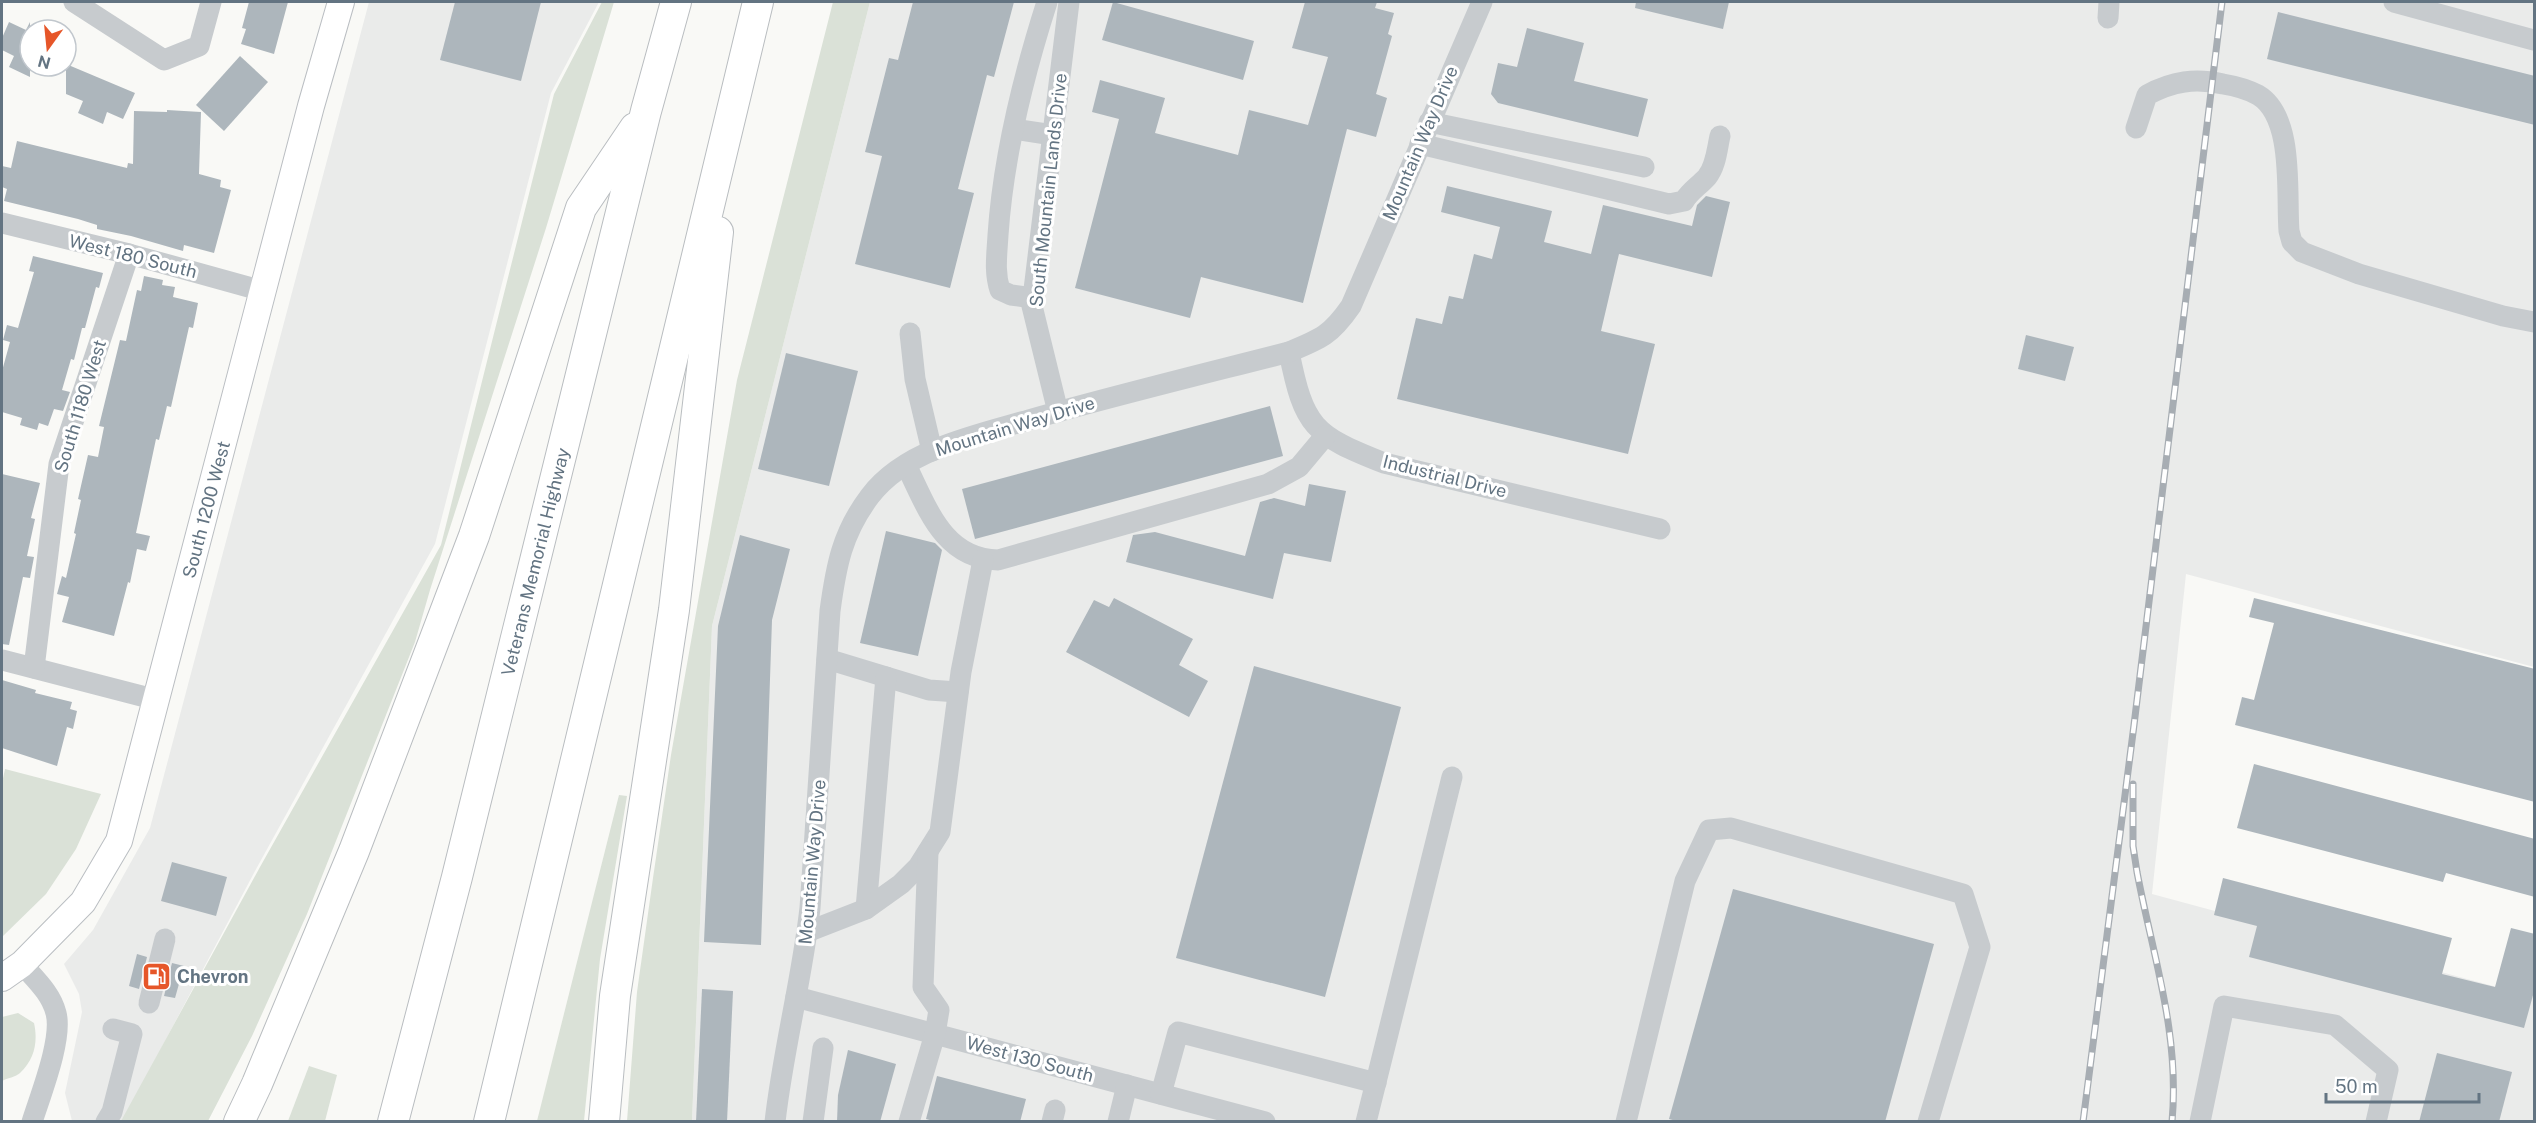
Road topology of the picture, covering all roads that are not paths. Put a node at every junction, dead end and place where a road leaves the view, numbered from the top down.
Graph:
1 (74, 2) edge
2 (211, 2) edge
3 (341, 2) edge
4 (676, 2) edge
5 (758, 2) edge
6 (1047, 2) edge
7 (1069, 2) edge
8 (1482, 2) edge
9 (2394, 2) edge
10 (2535, 40) edge
11 (735, 95) junction
12 (646, 111) junction
13 (1429, 122) junction
14 (2136, 128) dead end
15 (1014, 129) junction
16 (1053, 135) junction
17 (1720, 136) dead end
18 (1419, 144) junction
19 (1644, 167) dead end
20 (2, 224) edge
21 (129, 254) junction
22 (263, 291) junction
23 (1033, 298) junction
24 (2535, 322) edge
25 (910, 333) dead end
26 (1289, 352) junction
27 (1058, 412) junction
28 (1325, 436) junction
29 (932, 451) junction
30 (906, 465) junction
31 (1660, 529) dead end
32 (983, 560) junction
33 (827, 659) junction
34 (2, 660) edge
35 (34, 668) junction
36 (886, 677) junction
37 (958, 692) junction
38 (157, 700) junction
39 (1452, 777) dead end
40 (928, 852) junction
41 (866, 909) junction
42 (807, 932) junction
43 (165, 939) dead end
44 (12, 971) edge
45 (796, 997) junction
46 (149, 1003) dead end
47 (113, 1029) dead end
48 (935, 1034) junction
49 (823, 1048) dead end
50 (1376, 1083) junction
51 (1127, 1085) junction
52 (1161, 1094) junction
53 (32, 1122) edge
54 (106, 1122) edge
55 (239, 1122) edge
56 (393, 1122) edge
57 (489, 1122) edge
58 (604, 1122) edge
59 (775, 1122) edge
60 (813, 1122) edge
61 (909, 1122) edge
62 (1118, 1122) edge
63 (1265, 1122) edge
64 (1365, 1122) edge
65 (1626, 1122) edge
66 (1928, 1122) edge
67 (2200, 1122) edge
68 (2376, 1122) edge

1 - 2 street
3 - 22 main road, South 1200 West
4 - 12 highway, Veterans Memorial Highway
5 - 11 highway
6 - 15 street
7 - 16 street, South Mountain Lands Drive
8 - 13 street, Mountain Way Drive
9 - 10 street
11 - 57 highway
11 - 58 highway
12 - 55 highway
12 - 56 highway, Veterans Memorial Highway
13 - 18 street, Mountain Way Drive
13 - 19 street
14 - 24 street
15 - 16 street
15 - 23 street
16 - 23 street, South Mountain Lands Drive
17 - 18 street
18 - 26 street, Mountain Way Drive
20 - 21 street, West 180 South
21 - 22 street, West 180 South
21 - 35 street, South 1180 West
22 - 38 main road, South 1200 West
23 - 27 street, South Mountain Lands Drive
25 - 29 street
26 - 27 street, Mountain Way Drive
26 - 28 street, Industrial Drive
27 - 29 street, Mountain Way Drive
28 - 31 street, Industrial Drive
28 - 32 street
29 - 30 street, Mountain Way Drive
30 - 32 street
30 - 33 street, Mountain Way Drive
32 - 37 street
33 - 36 street
33 - 42 street, Mountain Way Drive
34 - 35 street
35 - 38 street
36 - 37 street
36 - 41 street
37 - 40 street
38 - 44 main road, South 1200 West
39 - 50 street
40 - 41 street
40 - 48 street
41 - 42 street
42 - 45 street, Mountain Way Drive
43 - 46 street
44 - 53 street
45 - 48 street, West 130 South
45 - 59 street, Mountain Way Drive
47 - 54 street
48 - 51 street, West 130 South
48 - 61 street
49 - 60 street
50 - 52 street
50 - 64 street
51 - 52 street, West 130 South
51 - 62 street
52 - 63 street, West 130 South
65 - 66 street
67 - 68 street

